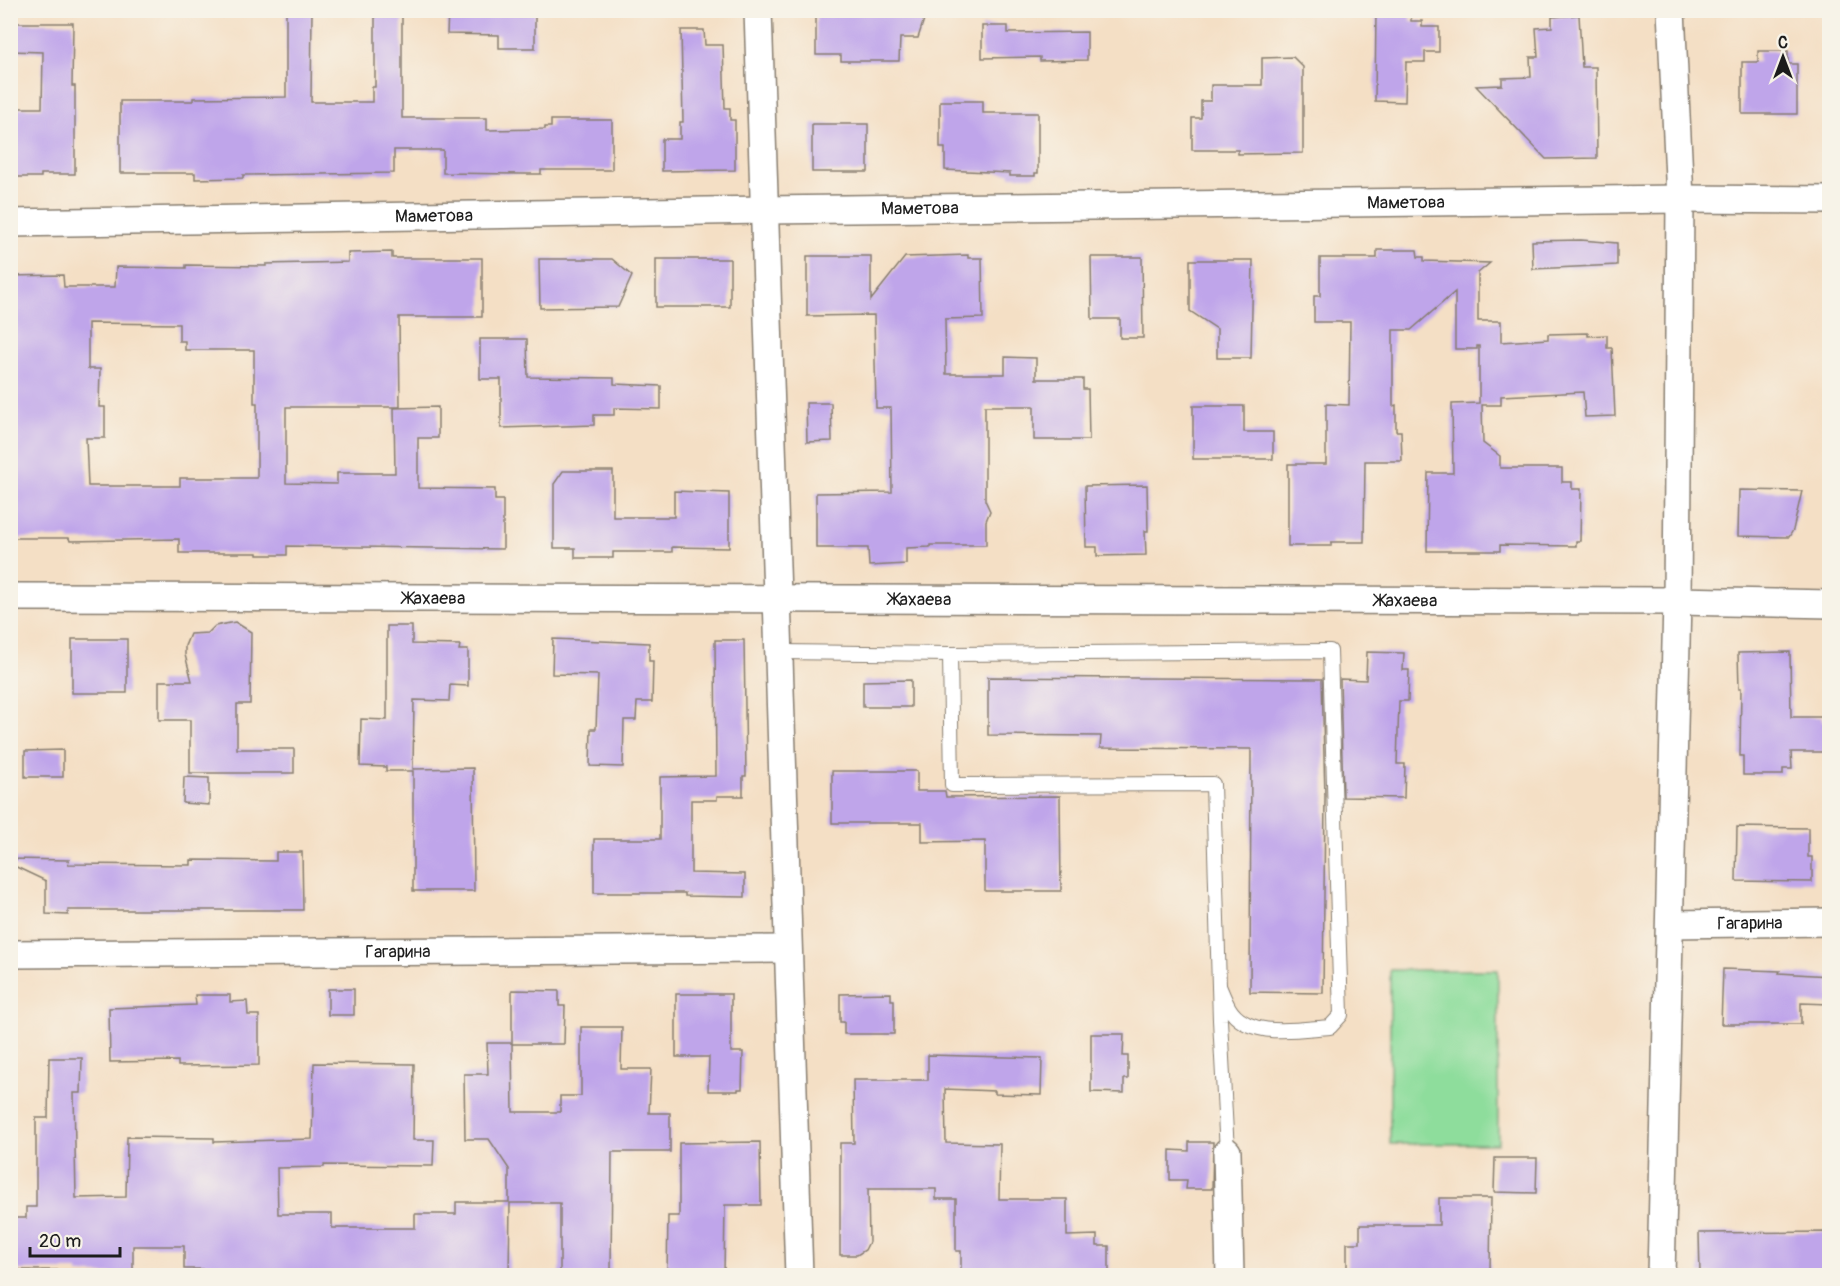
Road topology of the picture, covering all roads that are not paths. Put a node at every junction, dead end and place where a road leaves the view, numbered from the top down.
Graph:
1 (758, 10) edge
2 (1671, 10) edge
3 (1680, 199) junction
4 (1830, 200) edge
5 (765, 210) junction
6 (10, 223) edge
7 (10, 597) edge
8 (776, 600) junction
9 (1677, 601) junction
10 (1830, 604) edge
11 (780, 652) junction
12 (950, 654) junction
13 (1830, 922) edge
14 (1670, 924) junction
15 (787, 949) junction
16 (10, 954) edge
17 (1219, 986) junction
18 (1227, 1152) joint
19 (799, 1275) edge
20 (1230, 1275) edge
21 (1661, 1275) edge

1 - 5 street
2 - 3 street
3 - 4 street, Маметова
3 - 5 street, Маметова
3 - 9 street
5 - 6 street, Маметова
5 - 8 street
7 - 8 street, Жахаева
8 - 9 street, Жахаева
8 - 11 street
9 - 10 street, Жахаева
9 - 14 street
11 - 12 lane
11 - 15 street
12 - 17 lane
12 - 17 lane
13 - 14 street, Гагарина
14 - 21 street
15 - 16 street, Гагарина
15 - 19 street
17 - 18 lane
18 - 20 street

